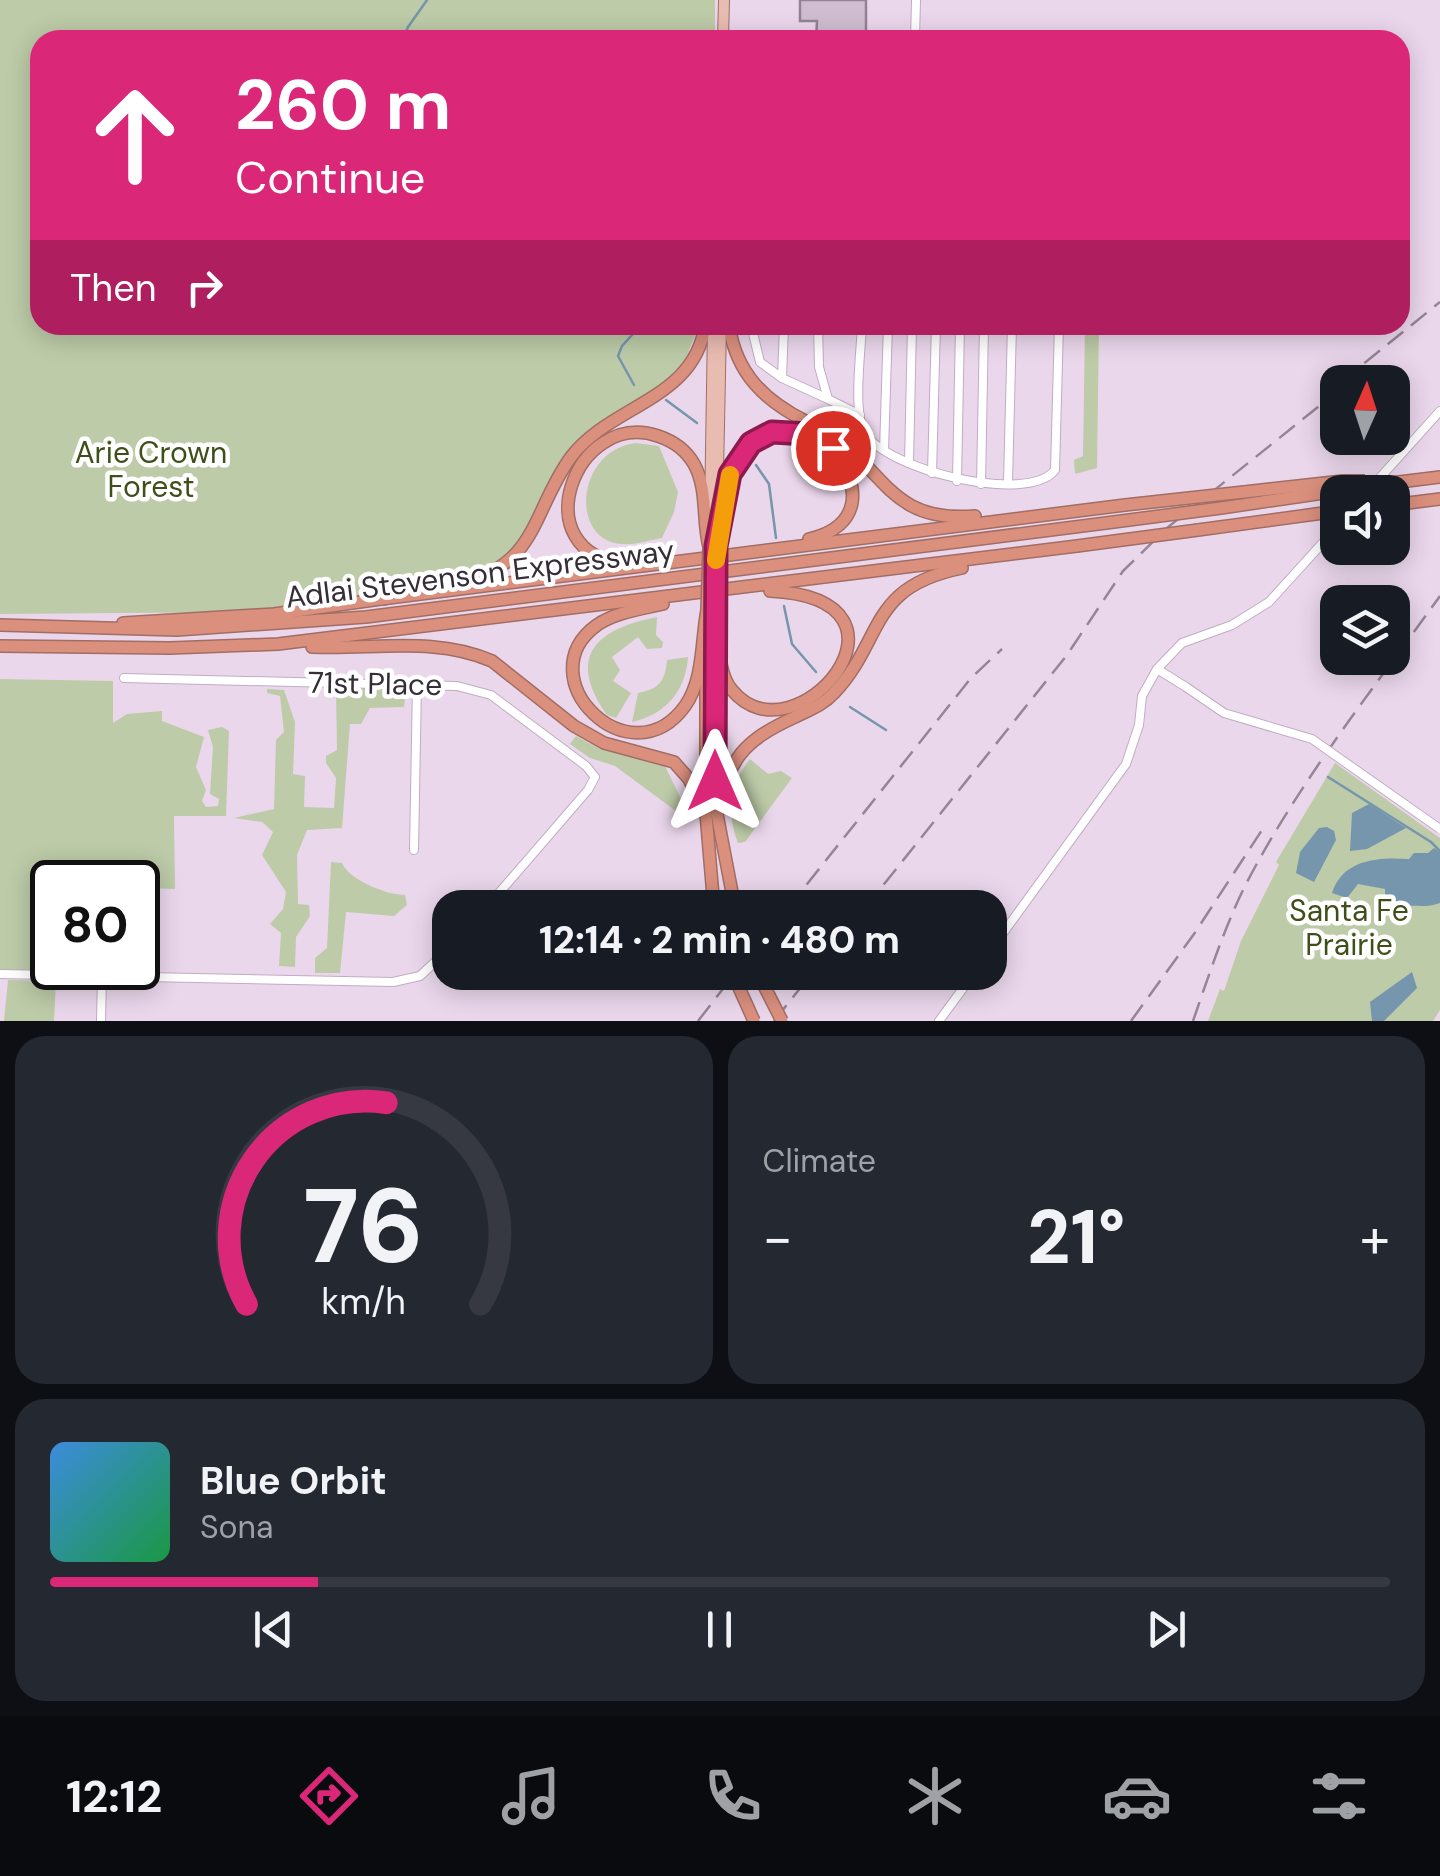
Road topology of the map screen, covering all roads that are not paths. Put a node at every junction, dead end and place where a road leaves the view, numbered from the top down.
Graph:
1 (724, 0) edge
2 (916, 0) edge
3 (724, 30) edge
4 (915, 30) edge
5 (701, 335) edge
6 (714, 335) edge
7 (721, 335) edge
8 (732, 335) edge
9 (753, 335) edge
10 (784, 335) edge
11 (818, 335) edge
12 (862, 335) edge
13 (888, 335) edge
14 (912, 335) edge
15 (936, 335) edge
16 (960, 335) edge
17 (984, 335) edge
18 (1012, 335) edge
19 (1059, 335) edge
20 (782, 378) junction
21 (828, 399) junction
22 (1440, 412) edge
23 (860, 415) junction
24 (884, 450) junction
25 (909, 463) junction
26 (932, 472) junction
27 (1383, 475) edge
28 (1440, 477) edge
29 (957, 481) junction
30 (1410, 481) edge
31 (1008, 482) junction
32 (981, 484) junction
33 (1320, 487) edge
34 (1320, 490) edge
35 (1440, 499) edge
36 (1410, 503) edge
37 (1069, 510) junction
38 (1320, 513) edge
39 (713, 527) junction
40 (1320, 546) edge
41 (1060, 549) junction
42 (746, 553) junction
43 (666, 563) junction
44 (736, 590) junction
45 (690, 594) junction
46 (381, 599) junction
47 (0, 625) edge
48 (102, 628) junction
49 (711, 633) junction
50 (278, 644) junction
51 (0, 646) edge
52 (1157, 669) junction
53 (124, 678) dead end
54 (417, 684) junction
55 (712, 814) junction
56 (1440, 829) edge
57 (414, 850) dead end
58 (502, 890) edge
59 (712, 890) edge
60 (731, 890) edge
61 (1007, 928) edge
62 (432, 965) edge
63 (0, 974) edge
64 (30, 975) edge
65 (160, 977) edge
66 (102, 990) edge
67 (740, 990) edge
68 (766, 990) edge
69 (962, 990) edge
70 (101, 1021) edge
71 (754, 1021) edge
72 (782, 1021) edge
73 (939, 1021) edge

1 - 3 main road
2 - 4 street
5 - 46 highway
6 - 39 main road
7 - 39 main road
8 - 37 highway
9 - 20 street
10 - 20 street
11 - 21 street
12 - 23 street
13 - 24 street
14 - 25 street
15 - 26 street
16 - 29 street
17 - 32 street
18 - 31 street
19 - 31 street
20 - 21 street
21 - 23 street
22 - 27 street
23 - 24 street
24 - 25 street
25 - 26 street
26 - 29 street
28 - 30 highway, bridge
29 - 32 street
31 - 32 street
33 - 37 highway, bridge
34 - 48 highway, Adlai Stevenson Expressway, bridge
35 - 36 highway
37 - 42 highway
38 - 41 highway, Adlai Stevenson Expressway, bridge
39 - 42 highway
39 - 43 highway
39 - 49 highway, bridge
40 - 52 street
41 - 44 highway, Adlai Stevenson Expressway
41 - 55 highway
42 - 43 highway
43 - 46 highway
44 - 45 highway, Adlai Stevenson Expressway
44 - 49 highway
45 - 49 highway
45 - 50 highway, Adlai Stevenson Expressway
46 - 48 highway
47 - 48 highway, Adlai Stevenson Expressway
49 - 55 highway
50 - 51 highway, Adlai Stevenson Expressway
50 - 55 highway
52 - 56 street, bridge
52 - 61 street
53 - 54 street, 71st Place
54 - 57 street
54 - 58 street, 71st Place
55 - 59 highway
55 - 60 highway
62 - 65 street
63 - 64 street
66 - 70 street
67 - 71 highway, bridge
68 - 72 highway, bridge
69 - 73 street

